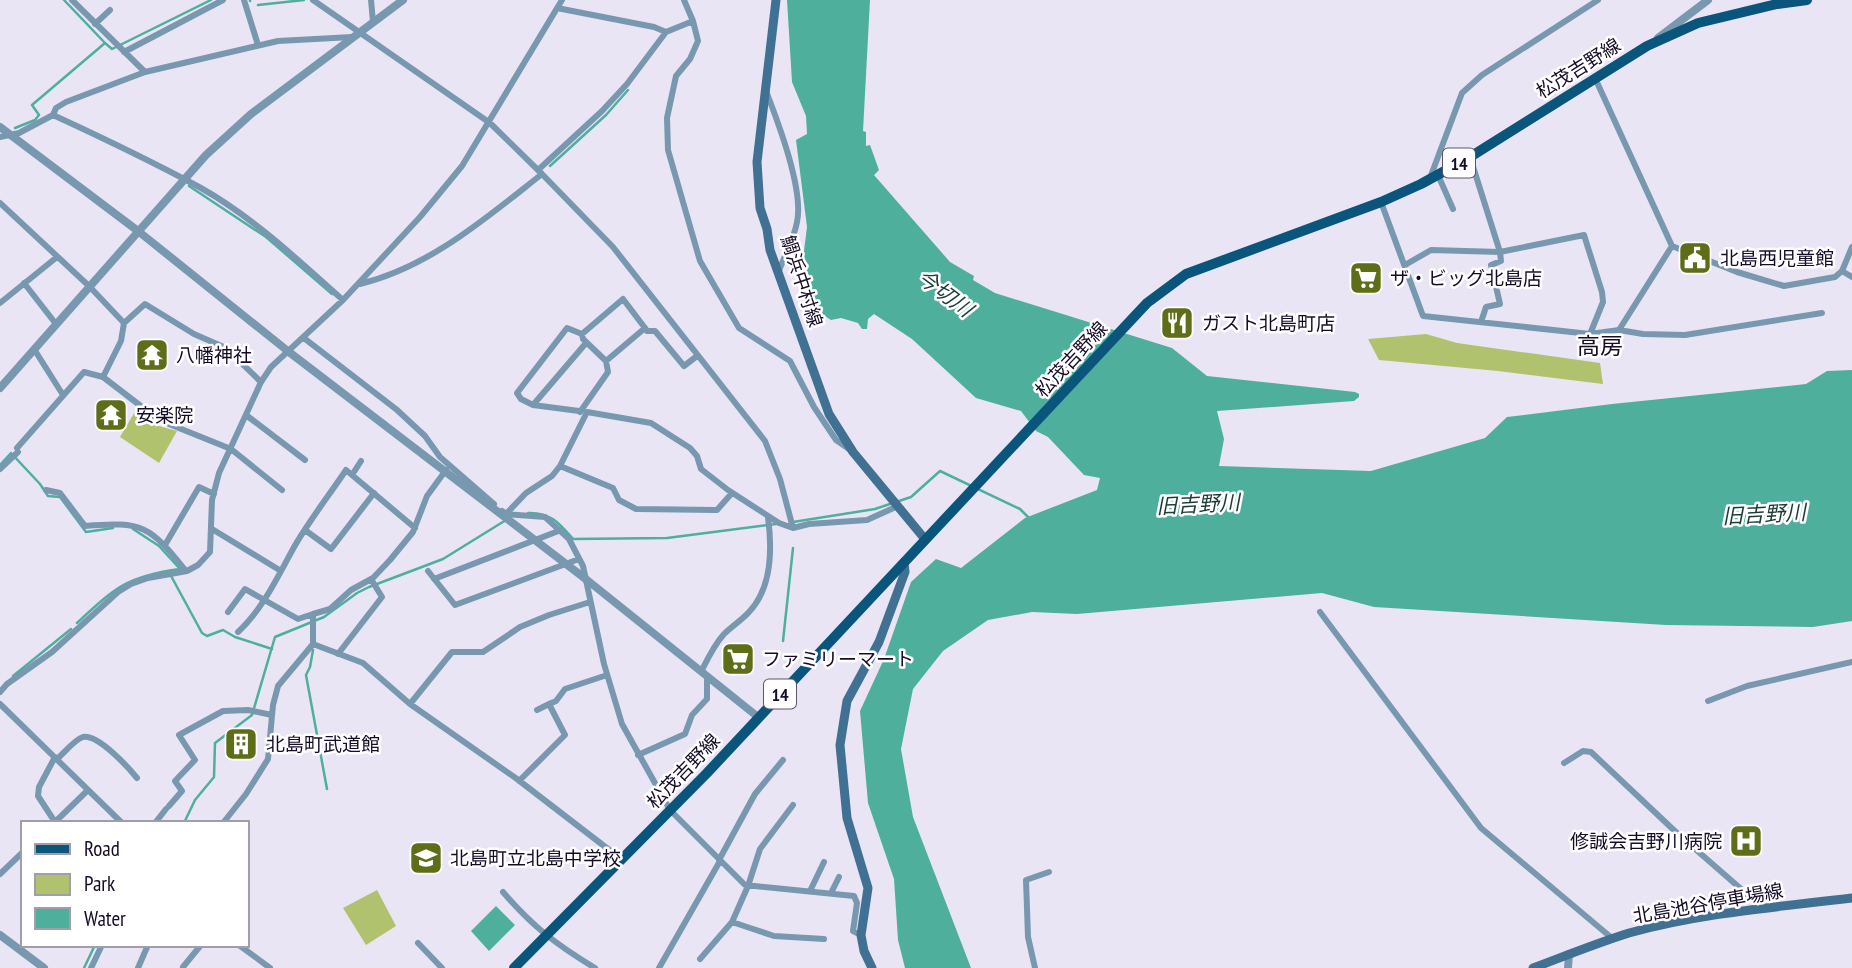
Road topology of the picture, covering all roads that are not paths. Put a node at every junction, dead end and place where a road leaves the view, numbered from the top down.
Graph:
1 (72, 0) edge
2 (223, 0) edge
3 (244, 0) edge
4 (313, 0) edge
5 (371, 0) edge
6 (403, 0) edge
7 (562, 0) edge
8 (684, 0) edge
9 (776, 0) edge
10 (1598, 0) edge
11 (1709, 0) edge
12 (1807, 0) edge
13 (557, 8) junction
14 (110, 10) dead end
15 (693, 21) junction
16 (373, 22) junction
17 (95, 24) junction
18 (666, 32) junction
19 (355, 35) junction
20 (258, 45) junction
21 (1647, 46) junction
22 (124, 52) junction
23 (145, 72) junction
24 (1595, 78) junction
25 (765, 89) junction
26 (53, 115) junction
27 (490, 123) junction
28 (0, 127) edge
29 (4, 135) edge
30 (1470, 157) junction
31 (540, 172) junction
32 (1434, 177) junction
33 (184, 181) junction
34 (1381, 202) junction
35 (0, 203) edge
36 (1453, 209) dead end
37 (138, 231) junction
38 (1672, 246) junction
39 (1852, 247) edge
40 (1500, 251) junction
41 (57, 257) junction
42 (1405, 265) junction
43 (1842, 271) junction
44 (778, 273) junction
45 (1852, 277) edge
46 (24, 283) junction
47 (359, 284) junction
48 (89, 286) junction
49 (344, 300) junction
50 (0, 303) edge
51 (1822, 313) dead end
52 (1481, 322) junction
53 (124, 323) junction
54 (56, 324) junction
55 (645, 328) junction
56 (1619, 330) junction
57 (582, 334) junction
58 (1590, 334) junction
59 (304, 338) junction
60 (586, 343) junction
61 (34, 349) junction
62 (289, 352) junction
63 (697, 356) junction
64 (606, 361) junction
65 (103, 377) junction
66 (261, 382) junction
67 (0, 388) edge
68 (63, 395) junction
69 (533, 405) junction
70 (583, 412) junction
71 (246, 415) junction
72 (231, 449) junction
73 (853, 452) junction
74 (305, 460) dead end
75 (361, 460) dead end
76 (559, 466) junction
77 (447, 469) junction
78 (0, 470) edge
79 (352, 475) junction
80 (282, 489) dead end
81 (46, 490) dead end
82 (374, 493) junction
83 (732, 493) junction
84 (214, 494) junction
85 (898, 506) junction
86 (503, 514) junction
87 (768, 517) junction
88 (415, 528) junction
89 (793, 528) junction
90 (212, 529) junction
91 (305, 530) junction
92 (561, 530) junction
93 (924, 538) junction
94 (534, 541) junction
95 (165, 545) junction
96 (579, 559) junction
97 (904, 562) junction
98 (565, 564) junction
99 (186, 571) junction
100 (281, 571) junction
101 (428, 572) dead end
102 (371, 579) junction
103 (434, 579) junction
104 (586, 580) junction
105 (265, 600) junction
106 (590, 603) junction
107 (228, 612) dead end
108 (1320, 612) dead end
109 (313, 614) junction
110 (238, 632) dead end
111 (313, 644) junction
112 (338, 654) junction
113 (1852, 662) edge
114 (704, 674) junction
115 (607, 675) junction
116 (0, 692) edge
117 (1708, 701) dead end
118 (0, 704) edge
119 (410, 704) junction
120 (549, 704) junction
121 (537, 710) dead end
122 (272, 715) junction
123 (758, 718) junction
124 (638, 755) junction
125 (56, 758) junction
126 (783, 760) dead end
127 (1564, 764) dead end
128 (136, 778) dead end
129 (519, 781) junction
130 (88, 790) junction
131 (793, 805) dead end
132 (670, 810) junction
133 (53, 821) edge
134 (55, 821) edge
135 (120, 821) edge
136 (157, 821) edge
137 (225, 821) edge
138 (21, 854) edge
139 (621, 859) junction
140 (720, 860) junction
141 (824, 862) dead end
142 (1049, 872) dead end
143 (0, 874) edge
144 (839, 877) dead end
145 (748, 886) junction
146 (810, 891) junction
147 (503, 892) dead end
148 (831, 892) junction
149 (1852, 898) edge
150 (1764, 909) junction
151 (732, 922) junction
152 (0, 934) edge
153 (546, 935) junction
154 (860, 935) junction
155 (824, 939) dead end
156 (1613, 939) junction
157 (418, 943) dead end
158 (101, 947) edge
159 (147, 947) edge
160 (199, 947) edge
161 (242, 947) edge
162 (1569, 954) junction
163 (700, 959) dead end
164 (183, 967) edge
165 (44, 968) edge
166 (92, 968) edge
167 (138, 968) edge
168 (270, 968) edge
169 (442, 968) edge
170 (514, 968) edge
171 (596, 968) edge
172 (659, 968) edge
173 (872, 968) edge
174 (1034, 968) edge
175 (1533, 968) edge
176 (1568, 968) edge

1 - 17 street
2 - 22 street
3 - 20 street
4 - 19 street
5 - 16 street
6 - 16 street
7 - 13 street
8 - 15 street
9 - 25 main road, 鯛浜中村線
10 - 32 street
11 - 21 street
12 - 21 main road, 松茂吉野線 / 14
13 - 18 street
13 - 27 street
14 - 17 street
15 - 18 street
15 - 73 street
16 - 19 street
17 - 22 street
18 - 31 street
19 - 20 street
19 - 27 street
19 - 33 street
20 - 23 street
21 - 24 main road, 松茂吉野線 / 14
22 - 23 street
23 - 26 street
24 - 30 main road, 松茂吉野線 / 14
24 - 38 street
25 - 44 main road, 鯛浜中村線
25 - 44 street
26 - 29 street
26 - 33 street
27 - 31 street
27 - 47 street
28 - 29 street
29 - 37 street
30 - 32 main road, 松茂吉野線 / 14
30 - 40 street
31 - 47 street
31 - 63 street
32 - 34 main road, 松茂吉野線 / 14
32 - 36 street
33 - 37 street
33 - 49 street
34 - 42 street
34 - 93 main road, 松茂吉野線 / 14
35 - 41 street
37 - 48 street
37 - 62 street
38 - 43 street
38 - 56 street
39 - 43 street
40 - 42 street
40 - 52 street
40 - 58 street
41 - 46 street
41 - 48 street
42 - 52 street
43 - 45 street
44 - 73 main road, 鯛浜中村線
46 - 50 street
46 - 54 street
47 - 49 street
48 - 53 street
48 - 54 street
49 - 59 street
51 - 56 street
52 - 58 street
53 - 65 street
53 - 66 street
54 - 61 street
55 - 57 street
55 - 63 street
55 - 64 street
56 - 58 street
57 - 60 street
57 - 69 street
59 - 62 street
59 - 77 street
60 - 64 street
60 - 69 street
61 - 67 street
61 - 68 street
62 - 66 street
62 - 77 street
63 - 89 street
64 - 70 street
65 - 68 street
65 - 72 street
66 - 71 street
68 - 78 street
69 - 70 street
70 - 76 street
70 - 83 street
71 - 72 street
71 - 74 street
72 - 80 street
72 - 84 street
73 - 85 main road, 鯛浜中村線
75 - 79 street
76 - 83 street
76 - 86 street
77 - 86 street
77 - 88 street
79 - 82 street
79 - 91 street
81 - 95 street
82 - 88 street
82 - 91 street
83 - 87 street
84 - 90 street
84 - 95 street
85 - 89 street
85 - 93 main road, 鯛浜中村線
86 - 92 street
86 - 94 street
87 - 89 street
87 - 114 street
88 - 102 street
90 - 99 street
90 - 100 street
91 - 100 street
92 - 94 street
92 - 96 street
93 - 97 main road, 松茂吉野線 / 14
94 - 98 street
94 - 103 street
95 - 99 street
96 - 98 street
96 - 104 street
97 - 123 main road, 松茂吉野線 / 14
97 - 154 main road
98 - 103 street
98 - 104 street
99 - 116 street
100 - 105 street
101 - 103 street
102 - 109 street
102 - 112 street
104 - 106 street
104 - 114 street
105 - 107 street
105 - 109 street
105 - 110 street
106 - 115 street
106 - 119 street
108 - 156 street
109 - 111 street
111 - 112 street
111 - 122 street
112 - 119 street
113 - 117 street
114 - 123 street
114 - 124 street
115 - 120 street
115 - 124 street
118 - 125 street
119 - 129 street
120 - 121 street
120 - 129 street
122 - 136 street
122 - 137 street
123 - 132 main road, 松茂吉野線 / 14
124 - 132 street
125 - 128 street
125 - 130 street
125 - 133 street
126 - 140 street
127 - 150 street
129 - 139 street
130 - 134 street
130 - 135 street
131 - 145 street
132 - 139 main road, 松茂吉野線 / 14
132 - 140 street
138 - 143 street
139 - 153 main road, 松茂吉野線 / 14
140 - 145 street
140 - 172 street
141 - 146 street
142 - 174 street
144 - 148 street
145 - 146 street
145 - 151 street
146 - 148 street
147 - 153 street
148 - 154 street
149 - 150 main road, 北島池谷停車場線
150 - 156 main road, 北島池谷停車場線
151 - 155 street
151 - 163 street
152 - 165 street
153 - 170 main road, 松茂吉野線 / 14
153 - 171 street
154 - 173 main road
156 - 162 main road, 北島池谷停車場線
157 - 169 street
158 - 166 street
159 - 167 street
160 - 164 street
161 - 168 street
162 - 175 main road, 北島池谷停車場線
162 - 176 street

